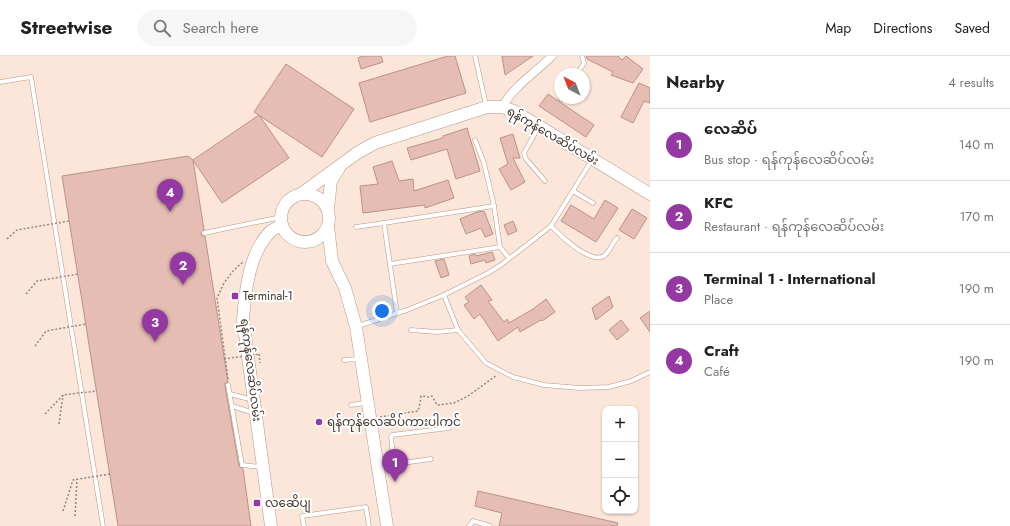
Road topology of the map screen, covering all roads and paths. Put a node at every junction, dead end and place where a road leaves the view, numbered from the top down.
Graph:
1 (475, 56) edge
2 (552, 56) edge
3 (582, 56) edge
4 (581, 68) edge
5 (0, 82) edge
6 (487, 107) junction
7 (502, 107) junction
8 (539, 126) junction
9 (475, 140) dead end
10 (593, 159) junction
11 (340, 165) junction
12 (545, 181) dead end
13 (573, 191) junction
14 (301, 194) junction
15 (650, 194) edge
16 (593, 203) dead end
17 (494, 206) junction
18 (328, 208) junction
19 (69, 221) dead end
20 (281, 221) junction
21 (384, 223) junction
22 (328, 226) junction
23 (551, 226) junction
24 (356, 227) dead end
25 (204, 233) dead end
26 (617, 238) dead end
27 (7, 239) dead end
28 (500, 247) junction
29 (255, 256) junction
30 (509, 258) junction
31 (390, 264) junction
32 (78, 274) dead end
33 (26, 294) dead end
34 (444, 295) junction
35 (396, 313) junction
36 (86, 324) dead end
37 (356, 327) junction
38 (411, 330) dead end
39 (458, 330) junction
40 (35, 346) dead end
41 (361, 358) junction
42 (224, 359) dead end
43 (344, 360) dead end
44 (260, 364) dead end
45 (500, 372) junction
46 (650, 372) edge
47 (228, 385) joint
48 (96, 391) dead end
49 (230, 394) junction
50 (63, 395) junction
51 (254, 401) junction
52 (368, 402) junction
53 (351, 405) dead end
54 (232, 406) junction
55 (45, 414) dead end
56 (256, 414) junction
57 (370, 419) junction
58 (59, 424) dead end
59 (449, 428) dead end
60 (431, 459) dead end
61 (394, 464) junction
62 (378, 466) junction
63 (263, 467) junction
64 (110, 474) dead end
65 (77, 479) junction
66 (63, 511) dead end
67 (75, 516) dead end
68 (103, 526) edge
69 (271, 526) edge
70 (304, 526) edge
71 (369, 526) edge
72 (387, 526) edge
73 (469, 526) edge
74 (490, 526) edge

1 - 6 lane
2 - 7 street
3 - 4 lane
5 - 68 lane
6 - 7 main road, ရန်ကုန်လေဆိပ်လမ်း
6 - 11 main road, ရန်ကုန်လေဆိပ်လမ်း
7 - 8 main road, ရန်ကုန်လေဆိပ်လမ်း
8 - 10 main road, ရန်ကုန်လေဆိပ်လမ်း
8 - 12 lane
9 - 17 lane
10 - 13 lane
10 - 15 main road, ရန်ကုန်လေဆိပ်လမ်း
11 - 14 main road, ရန်ကုန်လေဆိပ်လမ်း
11 - 18 main road
13 - 16 lane
13 - 23 lane
14 - 18 main road
14 - 20 main road
17 - 21 lane
17 - 28 lane
18 - 22 main road
19 - 27 path, bridge
20 - 22 main road
20 - 25 lane
20 - 29 main road, ရန်ကုန်လေဆိပ်လမ်း
21 - 24 lane
21 - 31 lane
22 - 37 main road
23 - 26 lane
23 - 30 lane
28 - 30 lane
28 - 31 lane
29 - 47 path
29 - 51 main road, ရန်ကုန်လေဆိပ်လမ်း
30 - 34 lane
31 - 35 lane
32 - 33 path, bridge
34 - 35 lane
34 - 39 lane
35 - 37 lane
36 - 40 path, bridge
37 - 41 main road
38 - 39 lane
39 - 45 lane
41 - 43 lane
41 - 52 main road
42 - 44 path, bridge
45 - 46 lane
45 - 57 path
47 - 49 lane
48 - 50 path, bridge
49 - 51 lane
49 - 54 lane
50 - 55 path, bridge
50 - 58 path
51 - 56 main road, ရန်ကုန်လေဆိပ်လမ်း
52 - 53 lane
52 - 57 main road
54 - 56 lane
54 - 63 lane
56 - 63 main road, ရန်ကုန်လေဆိပ်လမ်း
57 - 62 main road
59 - 61 lane
60 - 61 lane
61 - 62 lane
62 - 72 main road
63 - 69 main road, ရန်ကုန်လေဆိပ်လမ်း
64 - 65 path, bridge
65 - 66 path, bridge
65 - 67 path
70 - 71 lane
73 - 74 lane

